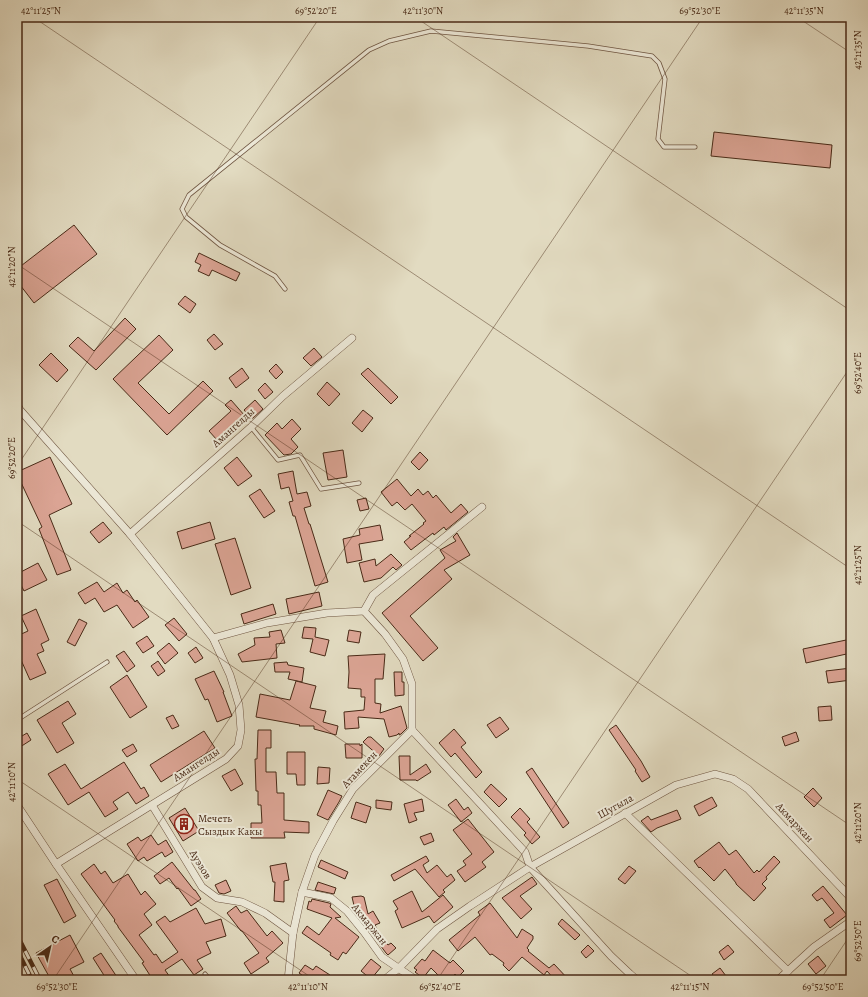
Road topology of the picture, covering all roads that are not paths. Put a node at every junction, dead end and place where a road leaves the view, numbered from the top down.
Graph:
1 (695, 147) dead end
2 (286, 289) dead end
3 (352, 338) dead end
4 (17, 404) edge
5 (250, 427) junction
6 (359, 483) dead end
7 (482, 507) dead end
8 (130, 534) junction
9 (364, 612) junction
10 (213, 638) junction
11 (107, 662) dead end
12 (17, 720) edge
13 (412, 730) junction
14 (715, 774) joint
15 (17, 805) edge
16 (152, 805) junction
17 (626, 813) junction
18 (56, 864) junction
19 (530, 867) junction
20 (302, 892) junction
21 (851, 898) edge
22 (851, 920) edge
23 (293, 933) junction
24 (399, 968) junction
25 (788, 971) junction
26 (206, 974) dead end
27 (630, 974) junction
28 (136, 980) edge
29 (210, 980) edge
30 (288, 980) edge
31 (384, 980) edge
32 (416, 980) edge
33 (622, 980) edge
34 (637, 980) edge
35 (778, 980) edge

1 - 2 lane
3 - 5 street, Амангелды
4 - 8 street, Амангелды
5 - 6 lane
5 - 8 street, Амангелды
7 - 9 street
8 - 10 street, Амангелды
9 - 10 street
9 - 13 street
10 - 16 street, Амангелды
11 - 12 lane
13 - 19 street
13 - 20 street, Атамекен
14 - 17 street, Шугыла
14 - 21 street, Акмаржан
15 - 18 street
16 - 18 street, Амангелды
16 - 23 street, Ауэзов
17 - 19 street, Шугыла
17 - 25 street
18 - 28 street
19 - 24 street, Шугыла
19 - 27 street
20 - 23 street, Атамекен
20 - 24 street, Акмаржан
22 - 25 street
23 - 30 street, Атамекен
24 - 31 street, Шугыла
24 - 32 street, Акмаржан
25 - 35 street
26 - 29 lane
27 - 33 lane
27 - 34 street

